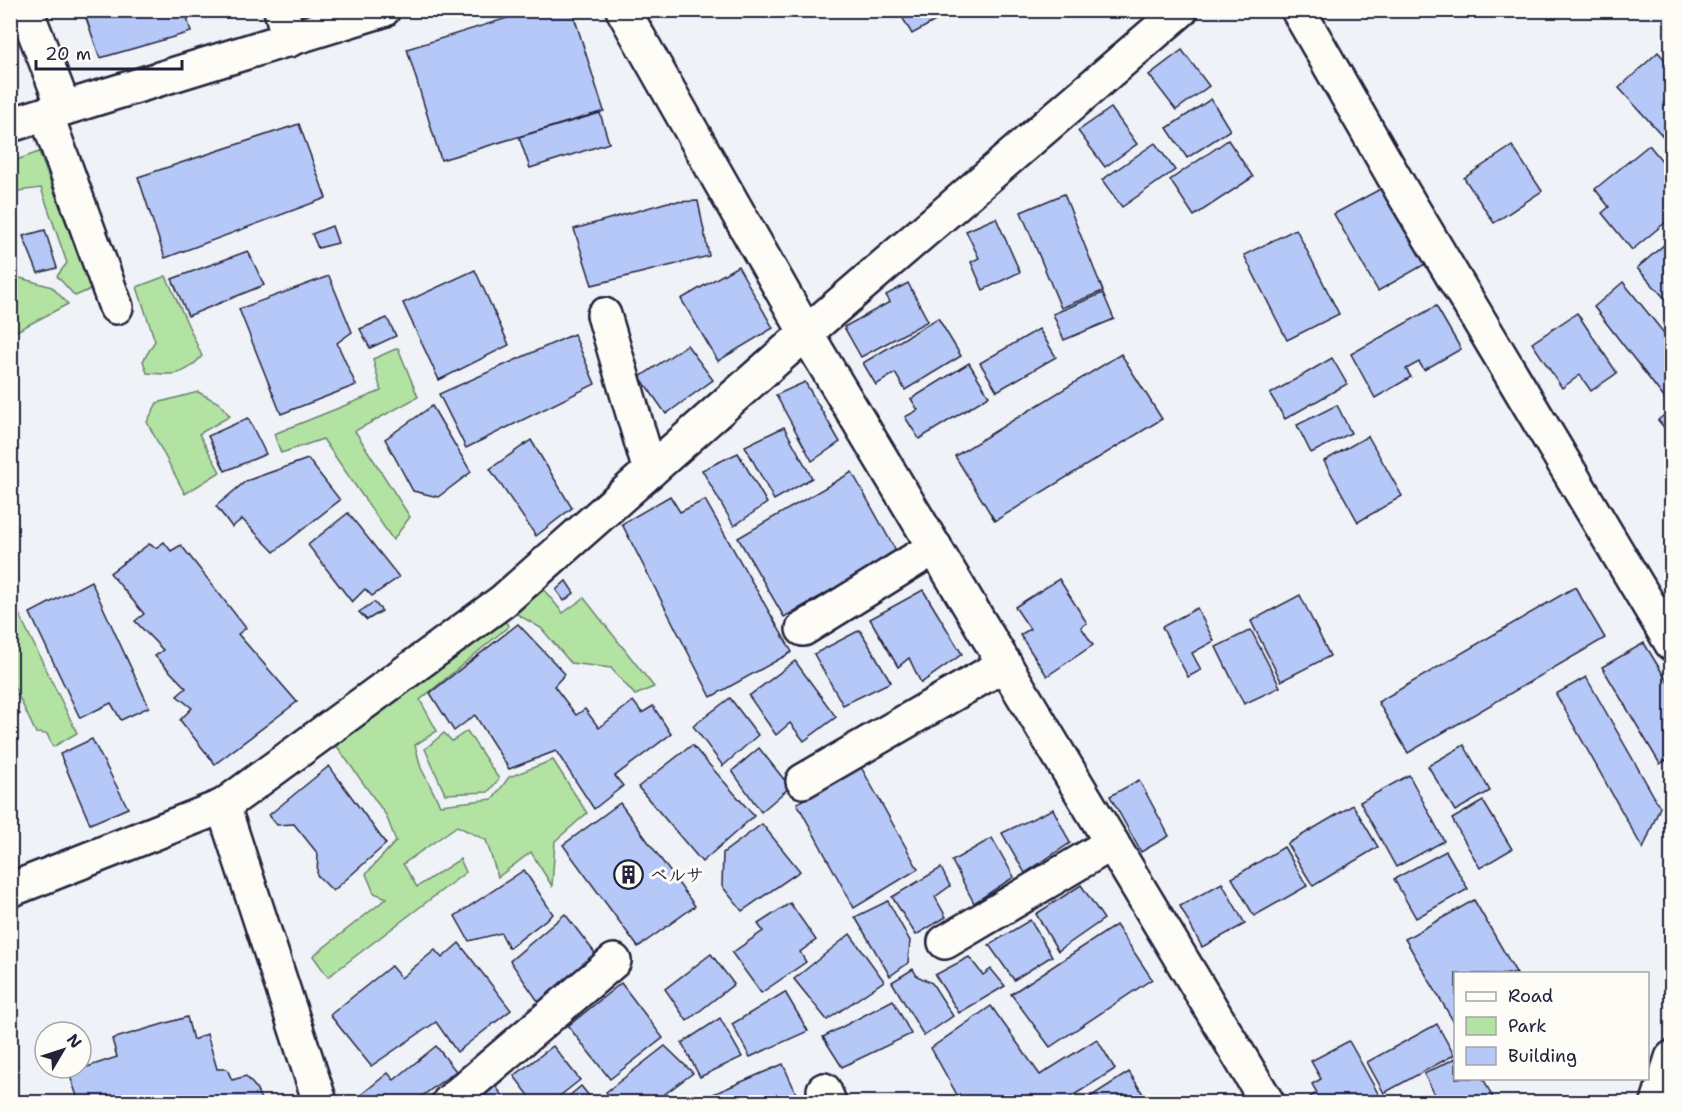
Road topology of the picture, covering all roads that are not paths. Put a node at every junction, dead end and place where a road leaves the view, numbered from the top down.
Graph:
1 (26, 10) edge
2 (383, 10) edge
3 (623, 10) edge
4 (1181, 10) edge
5 (1298, 10) edge
6 (285, 25) edge
7 (55, 111) junction
8 (10, 124) edge
9 (116, 307) dead end
10 (604, 315) dead end
11 (806, 333) junction
12 (650, 471) junction
13 (934, 547) junction
14 (803, 629) dead end
15 (1671, 644) edge
16 (1005, 664) junction
17 (802, 781) dead end
18 (223, 806) junction
19 (1112, 843) junction
20 (10, 890) edge
21 (945, 942) dead end
22 (614, 961) dead end
23 (1671, 1058) edge
24 (320, 1102) edge
25 (448, 1102) edge
26 (1267, 1102) edge
27 (1658, 1102) edge

1 - 7 street
2 - 6 street
3 - 11 street
4 - 11 street
5 - 15 street
6 - 7 street
7 - 8 street
7 - 9 street
10 - 12 street
11 - 12 street
11 - 13 street
12 - 18 street
13 - 14 street
13 - 16 street
16 - 17 street
16 - 19 street
18 - 20 street
18 - 24 street
19 - 21 street
19 - 26 street
22 - 25 street
23 - 27 street

